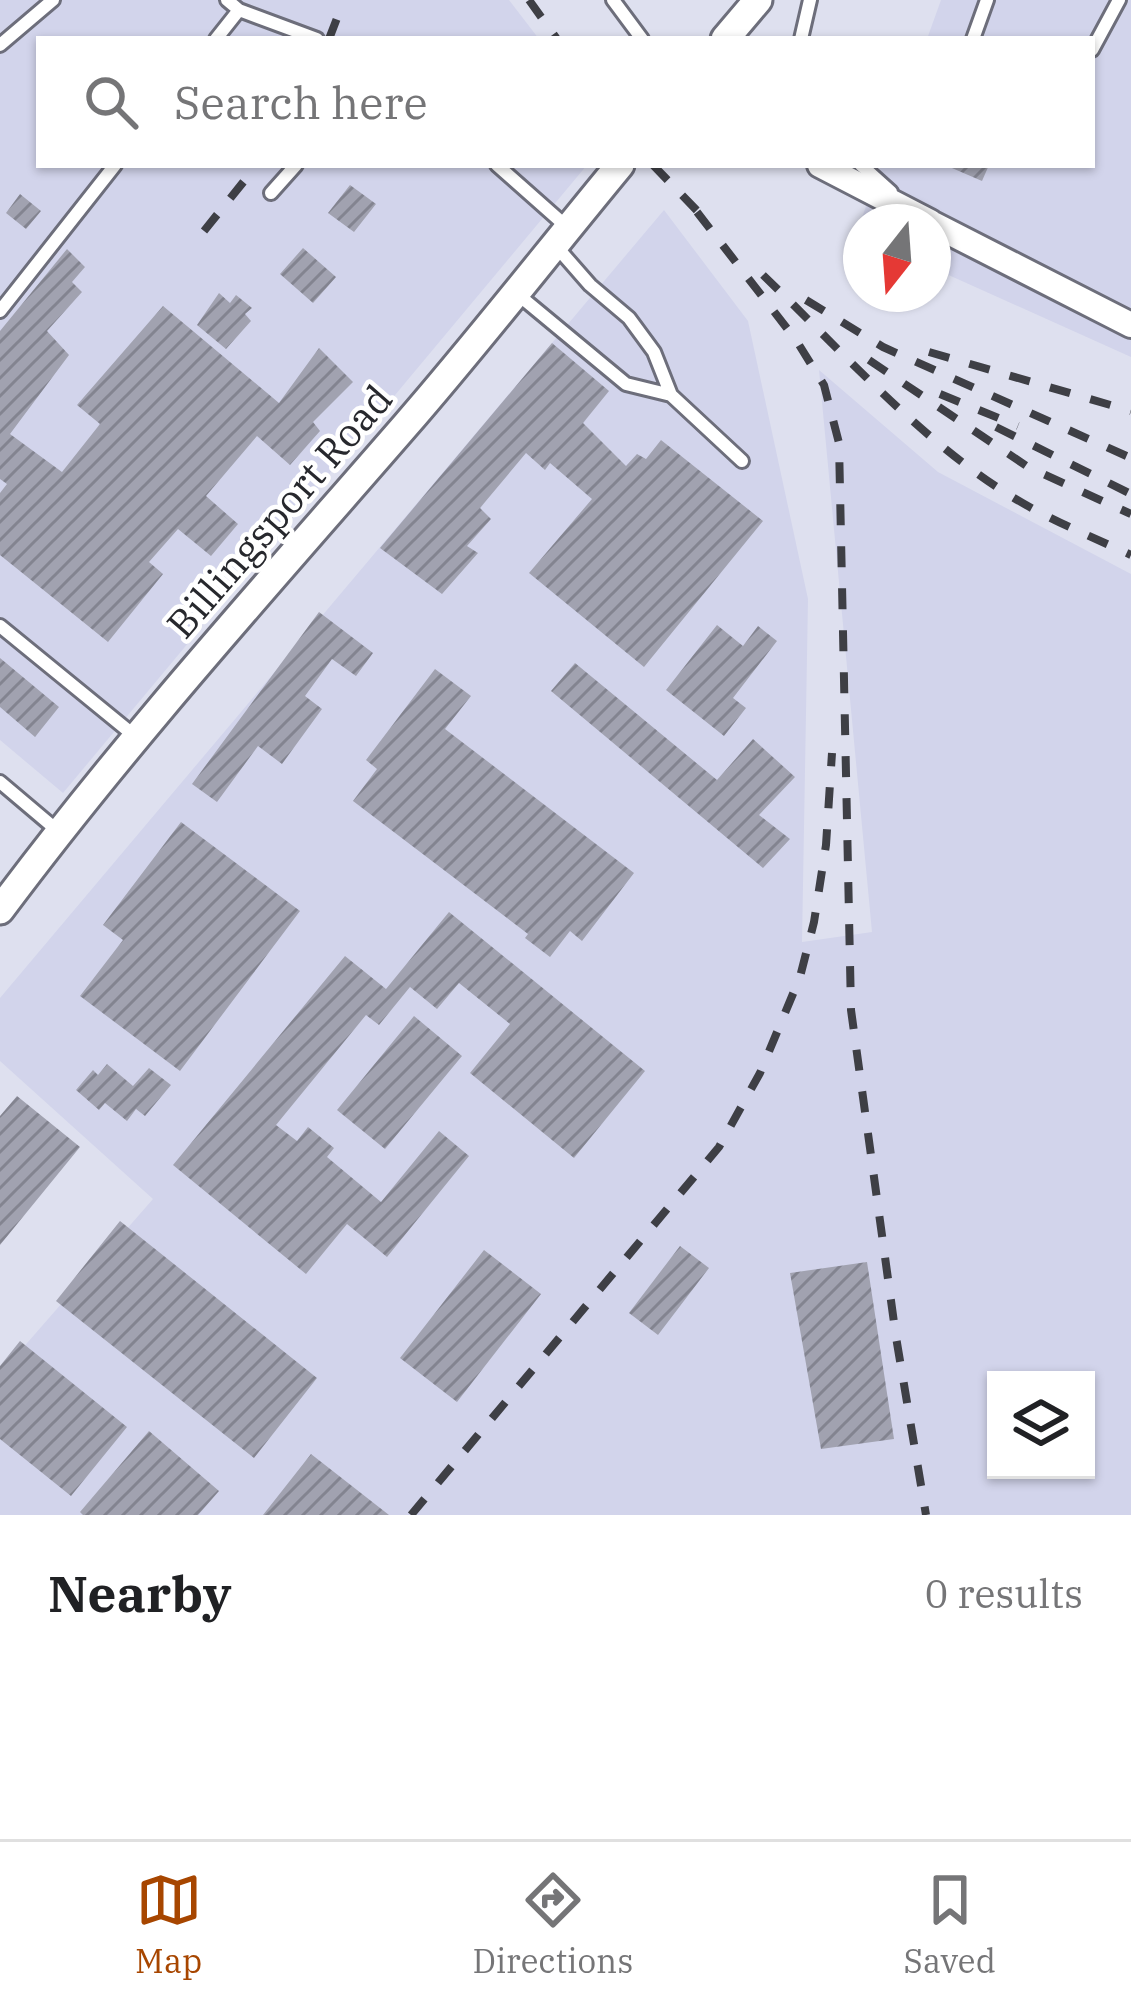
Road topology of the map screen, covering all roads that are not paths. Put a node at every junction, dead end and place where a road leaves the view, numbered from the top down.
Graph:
1 (52, 0) edge
2 (227, 0) edge
3 (613, 0) edge
4 (758, 0) edge
5 (810, 0) edge
6 (987, 0) edge
7 (1119, 0) edge
8 (239, 10) junction
9 (218, 36) edge
10 (309, 36) edge
11 (639, 36) edge
12 (728, 36) edge
13 (801, 36) edge
14 (974, 36) edge
15 (1095, 44) edge
16 (0, 45) edge
17 (113, 168) edge
18 (293, 168) edge
19 (500, 168) edge
20 (618, 168) edge
21 (826, 168) edge
22 (865, 168) edge
23 (271, 193) dead end
24 (895, 204) edge
25 (907, 204) edge
26 (951, 233) edge
27 (561, 236) junction
28 (515, 292) junction
29 (0, 311) edge
30 (1131, 326) edge
31 (671, 395) junction
32 (742, 461) dead end
33 (0, 626) edge
34 (137, 738) junction
35 (0, 782) edge
36 (58, 832) junction
37 (0, 910) edge

1 - 16 lane
2 - 8 lane
3 - 11 lane
4 - 12 street
5 - 13 lane
6 - 14 lane
7 - 15 lane
8 - 9 lane
8 - 10 lane
17 - 29 lane
18 - 23 lane
19 - 27 lane
20 - 27 street, Billingsport Road
21 - 24 street
22 - 25 lane
26 - 30 street
27 - 28 street, Billingsport Road
27 - 31 lane
28 - 31 lane
28 - 34 street, Billingsport Road
31 - 32 lane
33 - 34 lane
34 - 36 street, Billingsport Road
35 - 36 lane
36 - 37 street, Billingsport Road

